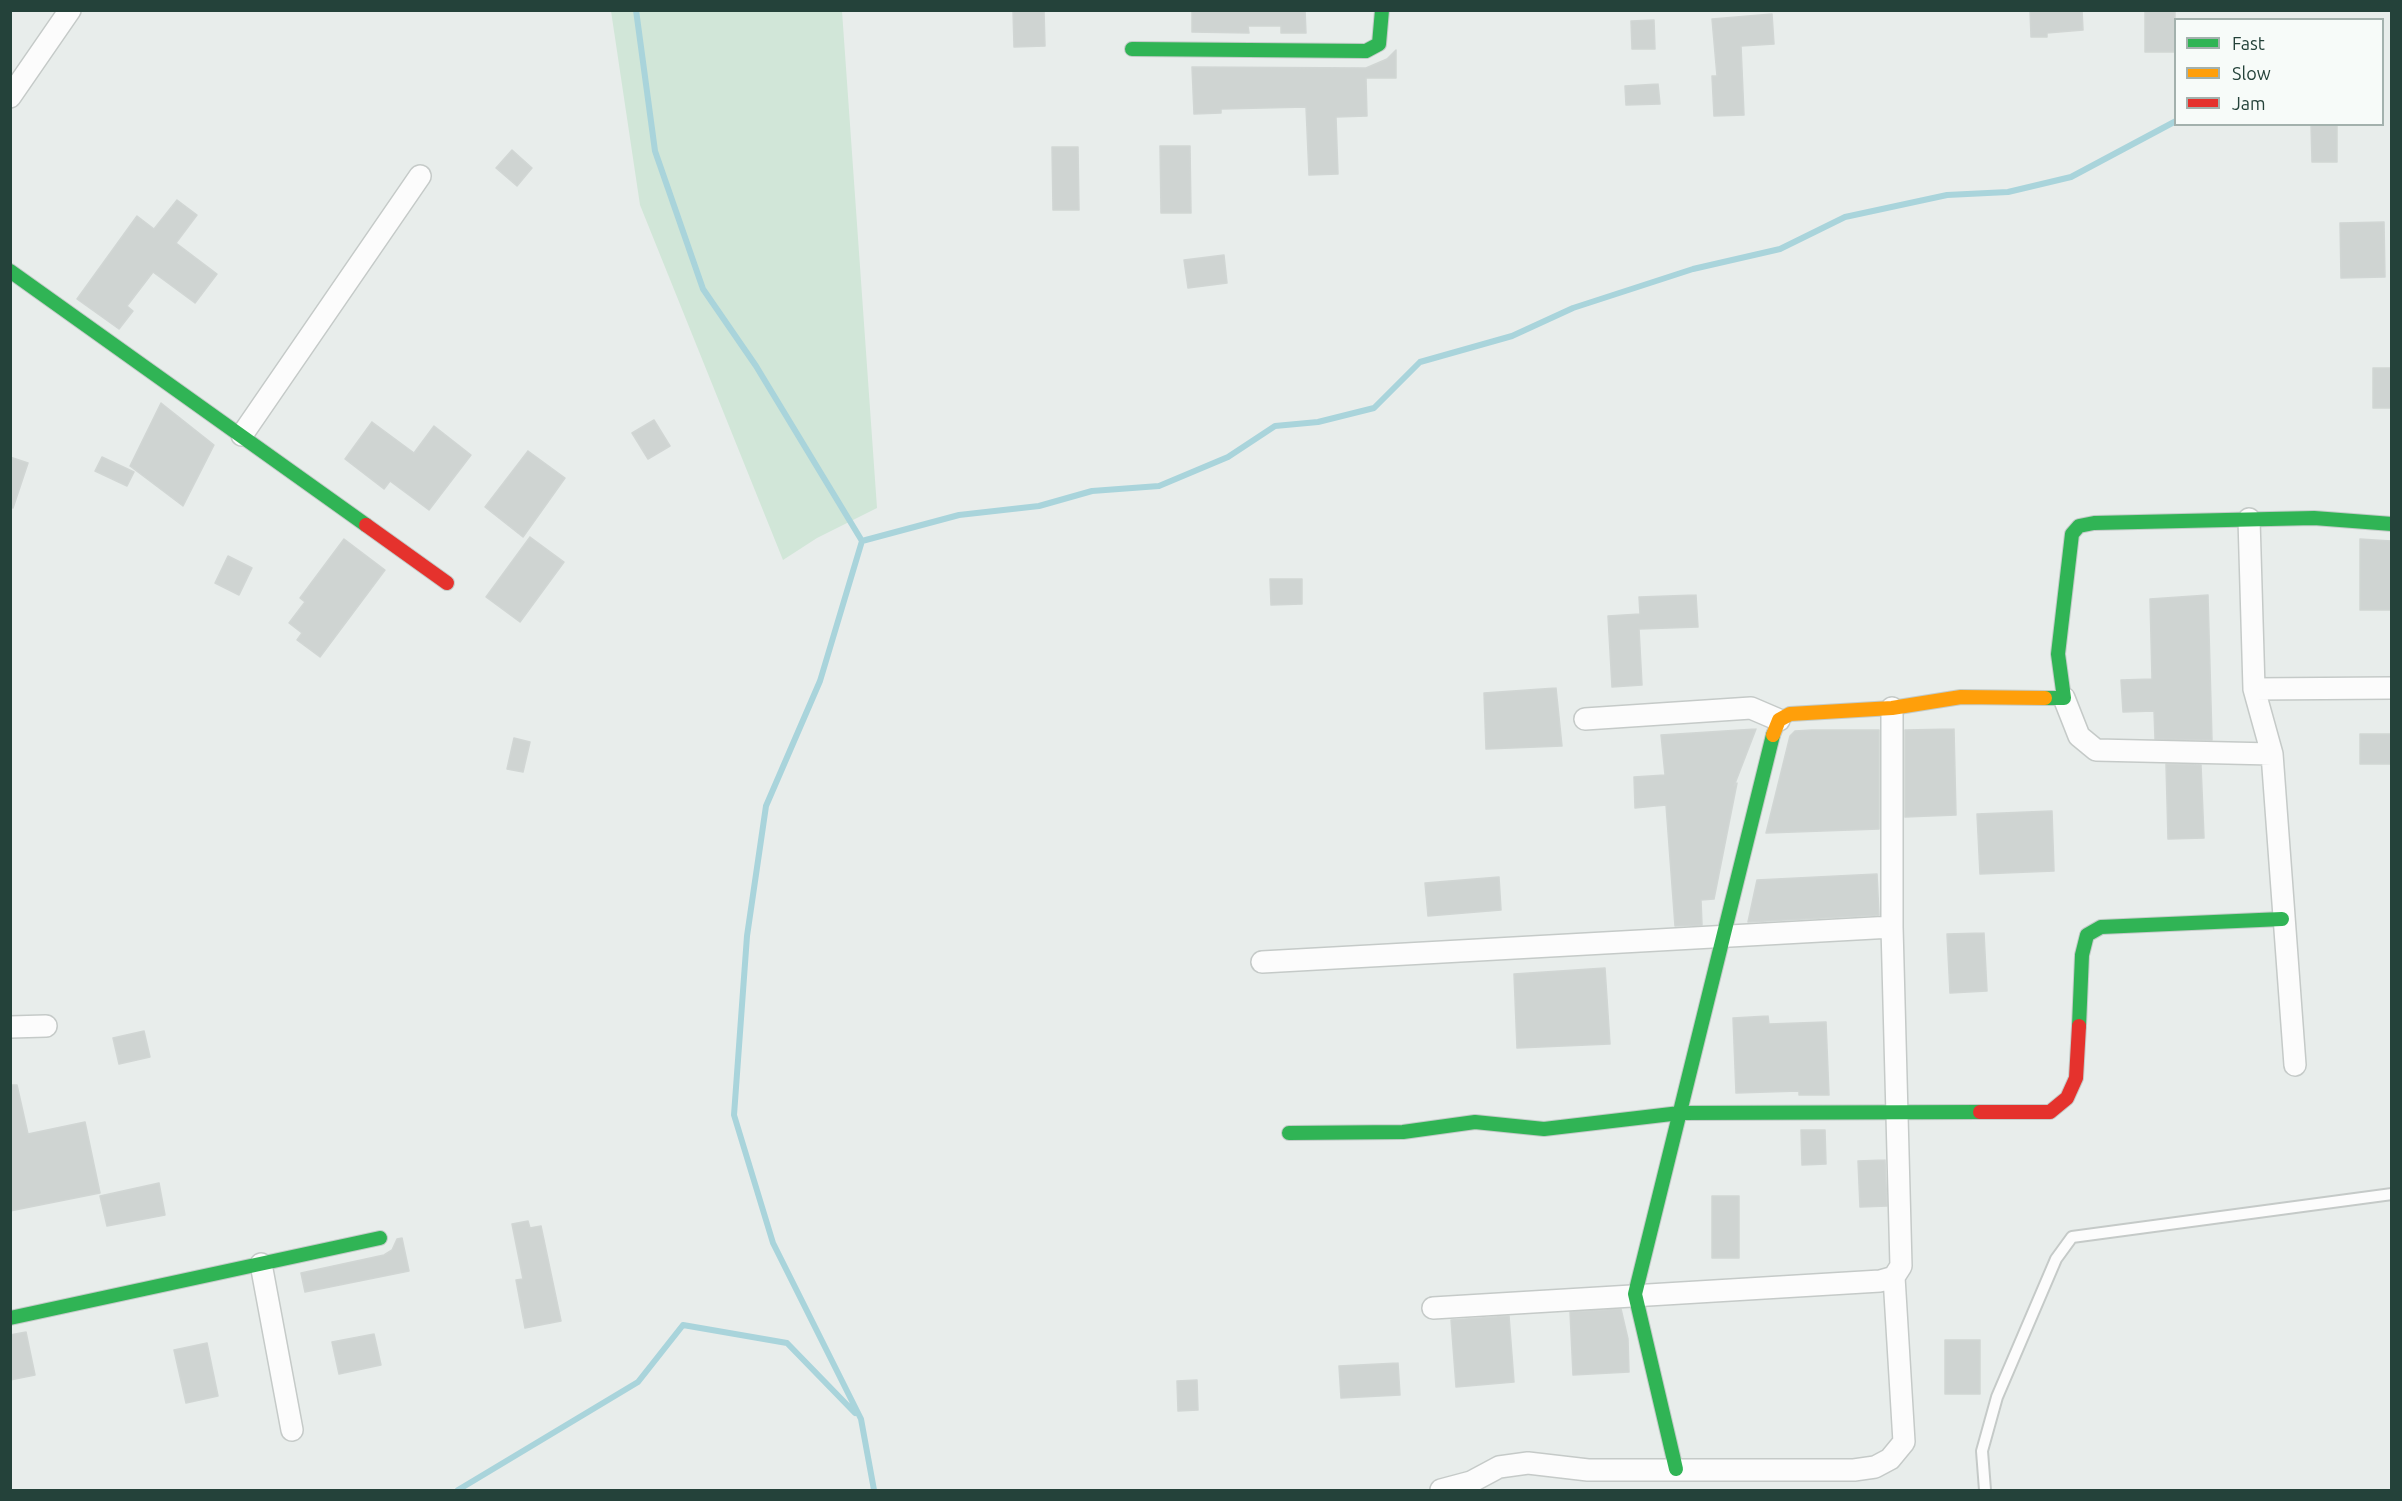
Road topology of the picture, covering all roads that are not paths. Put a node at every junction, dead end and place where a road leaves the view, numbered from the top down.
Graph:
1 (70, 10) edge
2 (1382, 10) edge
3 (1132, 49) dead end
4 (10, 97) edge
5 (420, 176) dead end
6 (10, 270) edge
7 (242, 435) junction
8 (2249, 519) junction
9 (2391, 524) edge
10 (447, 583) dead end
11 (2391, 688) edge
12 (2254, 689) junction
13 (2064, 698) junction
14 (1892, 708) junction
15 (1585, 719) dead end
16 (1779, 720) junction
17 (2272, 754) junction
18 (2282, 919) junction
19 (1892, 927) junction
20 (1722, 936) junction
21 (1262, 962) dead end
22 (46, 1026) dead end
23 (10, 1027) edge
24 (2295, 1065) dead end
25 (1897, 1112) junction
26 (1680, 1113) junction
27 (1289, 1133) dead end
28 (2391, 1194) edge
29 (380, 1238) dead end
30 (261, 1264) junction
31 (1894, 1277) junction
32 (1635, 1294) junction
33 (1433, 1308) dead end
34 (10, 1318) edge
35 (292, 1430) dead end
36 (1676, 1468) junction
37 (1441, 1491) edge
38 (1985, 1491) edge

1 - 4 street
2 - 3 street
5 - 7 street
6 - 7 street
7 - 10 street
8 - 9 street
8 - 12 street
8 - 13 street
11 - 12 street
12 - 17 street
13 - 14 street
13 - 17 street
14 - 16 street
14 - 19 street
15 - 16 street
16 - 20 street
17 - 18 street
18 - 24 street
18 - 25 street
19 - 20 street
19 - 25 street
20 - 21 street
20 - 26 street
22 - 23 street
25 - 26 street
25 - 31 street
26 - 27 street
26 - 32 street
28 - 38 lane
29 - 30 street
30 - 34 street
30 - 35 street
31 - 32 street
31 - 36 street
32 - 33 street
32 - 36 street
36 - 37 street

